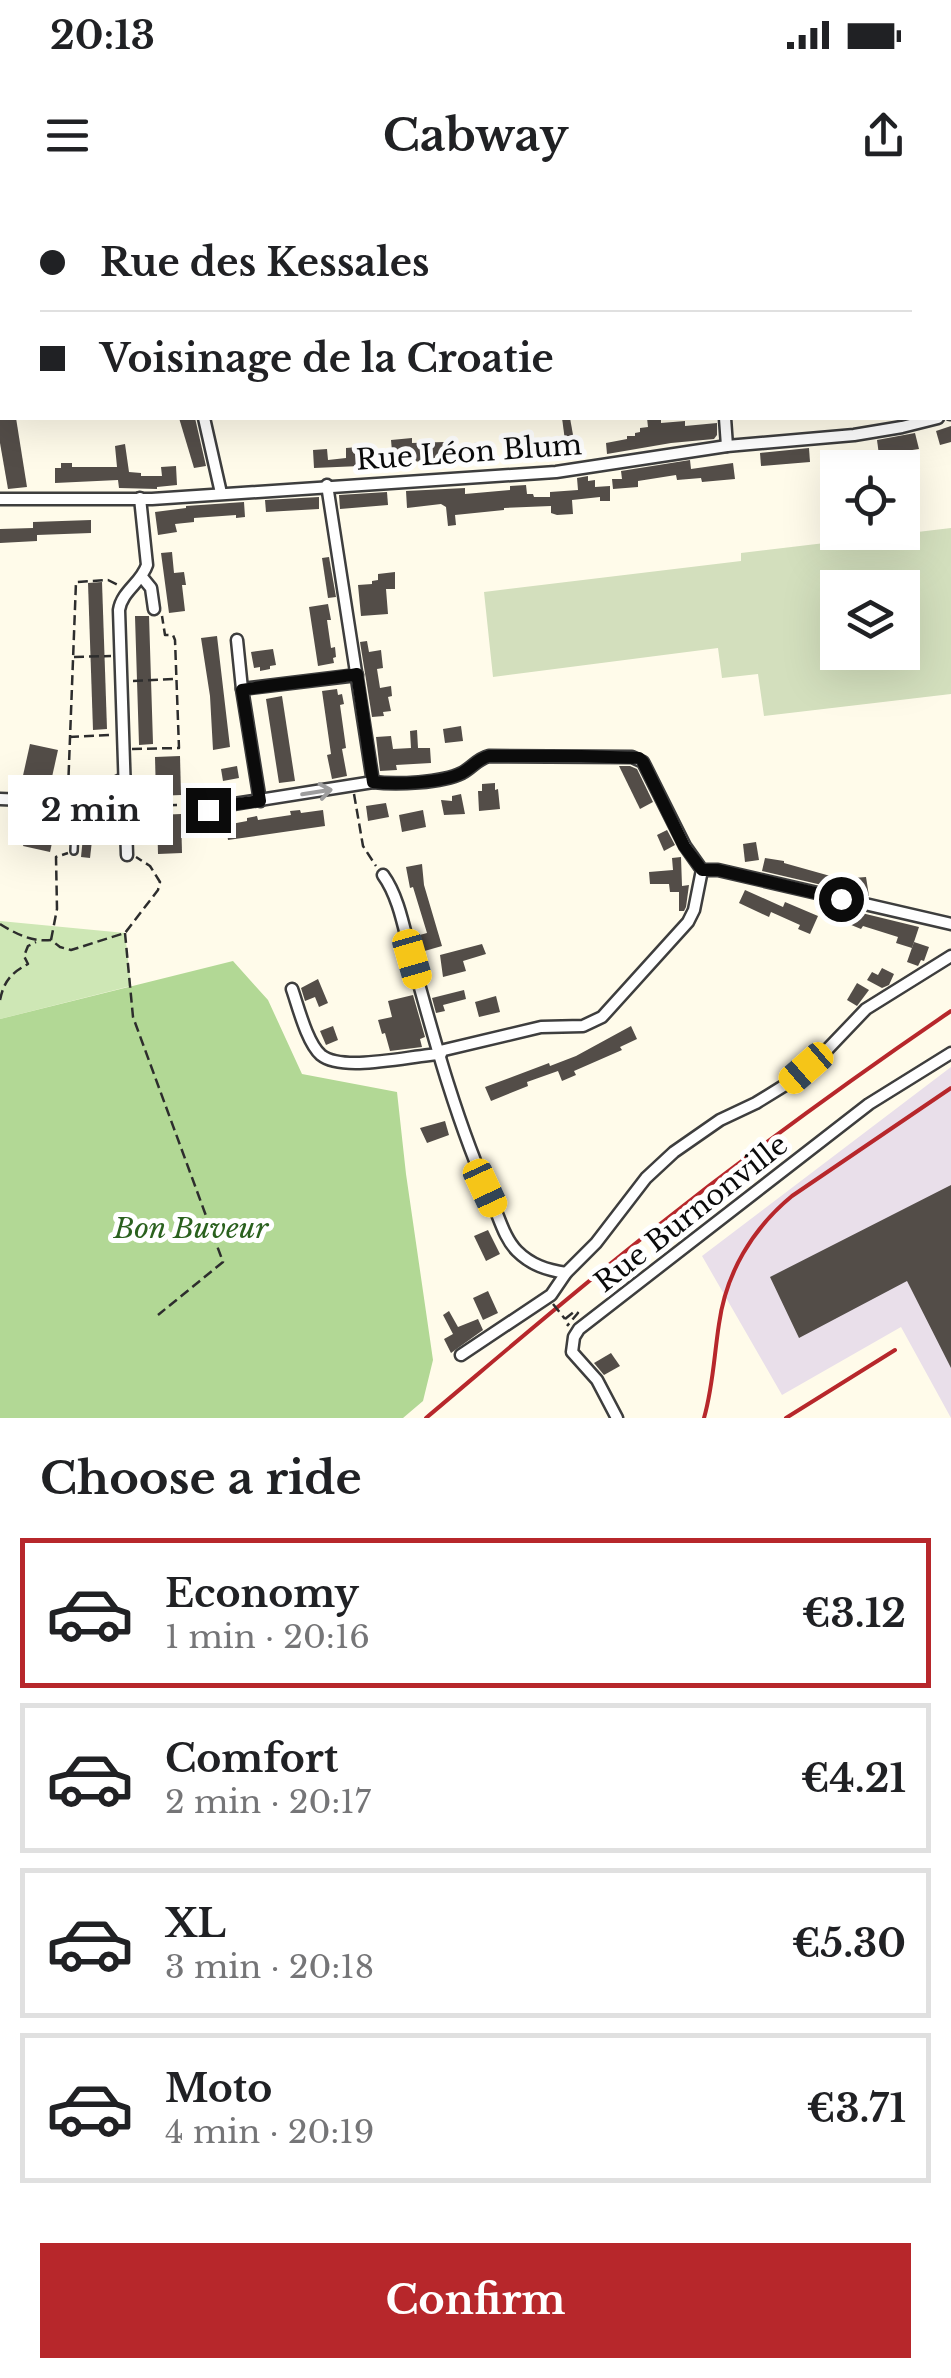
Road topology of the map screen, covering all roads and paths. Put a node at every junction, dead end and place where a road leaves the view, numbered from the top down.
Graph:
1 (204, 420) edge
2 (726, 420) edge
3 (930, 420) edge
4 (732, 446) junction
5 (327, 485) junction
6 (221, 493) junction
7 (140, 498) junction
8 (0, 499) edge
9 (142, 577) junction
10 (128, 591) junction
11 (154, 609) joint
12 (237, 640) dead end
13 (120, 655) junction
14 (72, 657) junction
15 (357, 674) junction
16 (176, 680) junction
17 (121, 681) junction
18 (242, 690) junction
19 (123, 735) junction
20 (68, 737) junction
21 (124, 750) junction
22 (125, 778) junction
23 (373, 782) junction
24 (352, 786) junction
25 (0, 800) edge
26 (260, 801) junction
27 (72, 803) junction
28 (126, 806) junction
29 (201, 815) joint
30 (74, 851) joint
31 (127, 856) joint
32 (702, 870) junction
33 (383, 875) joint
34 (0, 924) edge
35 (951, 924) edge
36 (126, 932) junction
37 (51, 940) junction
38 (38, 942) junction
39 (951, 956) edge
40 (292, 989) dead end
41 (0, 1000) edge
42 (440, 1053) junction
43 (951, 1053) edge
44 (566, 1272) junction
45 (552, 1304) dead end
46 (158, 1315) dead end
47 (566, 1324) dead end
48 (461, 1356) dead end
49 (617, 1418) edge

1 - 6 street
2 - 4 street
3 - 4 street, Rue Léon Blum
4 - 5 street, Rue Léon Blum
5 - 6 street, Rue Léon Blum
5 - 15 street
6 - 7 street, Rue Léon Blum
7 - 8 street, Rue Léon Blum
7 - 9 street
9 - 10 street
9 - 11 street
10 - 13 street
10 - 14 path
11 - 16 path
12 - 18 street
13 - 14 path
13 - 17 street
14 - 20 path
15 - 18 street
15 - 23 street
16 - 17 path
16 - 21 path
17 - 19 street
18 - 26 street
19 - 20 path
19 - 21 street
20 - 27 path
21 - 22 street
22 - 27 street
22 - 28 street
23 - 24 street
23 - 32 street
26 -> 24 street
24 - 33 path
25 - 27 street
26 - 29 street
27 - 30 lane
28 - 29 path
28 - 31 street
30 - 37 path
31 - 36 path
32 - 35 street
32 - 42 street
33 - 42 street
34 - 38 path
36 - 37 path
36 - 46 path
37 - 38 path
38 - 41 path
39 - 44 street
40 - 42 street
42 - 44 street
43 - 49 street, Rue Burnonville
44 - 48 street
45 - 47 path, bridge

